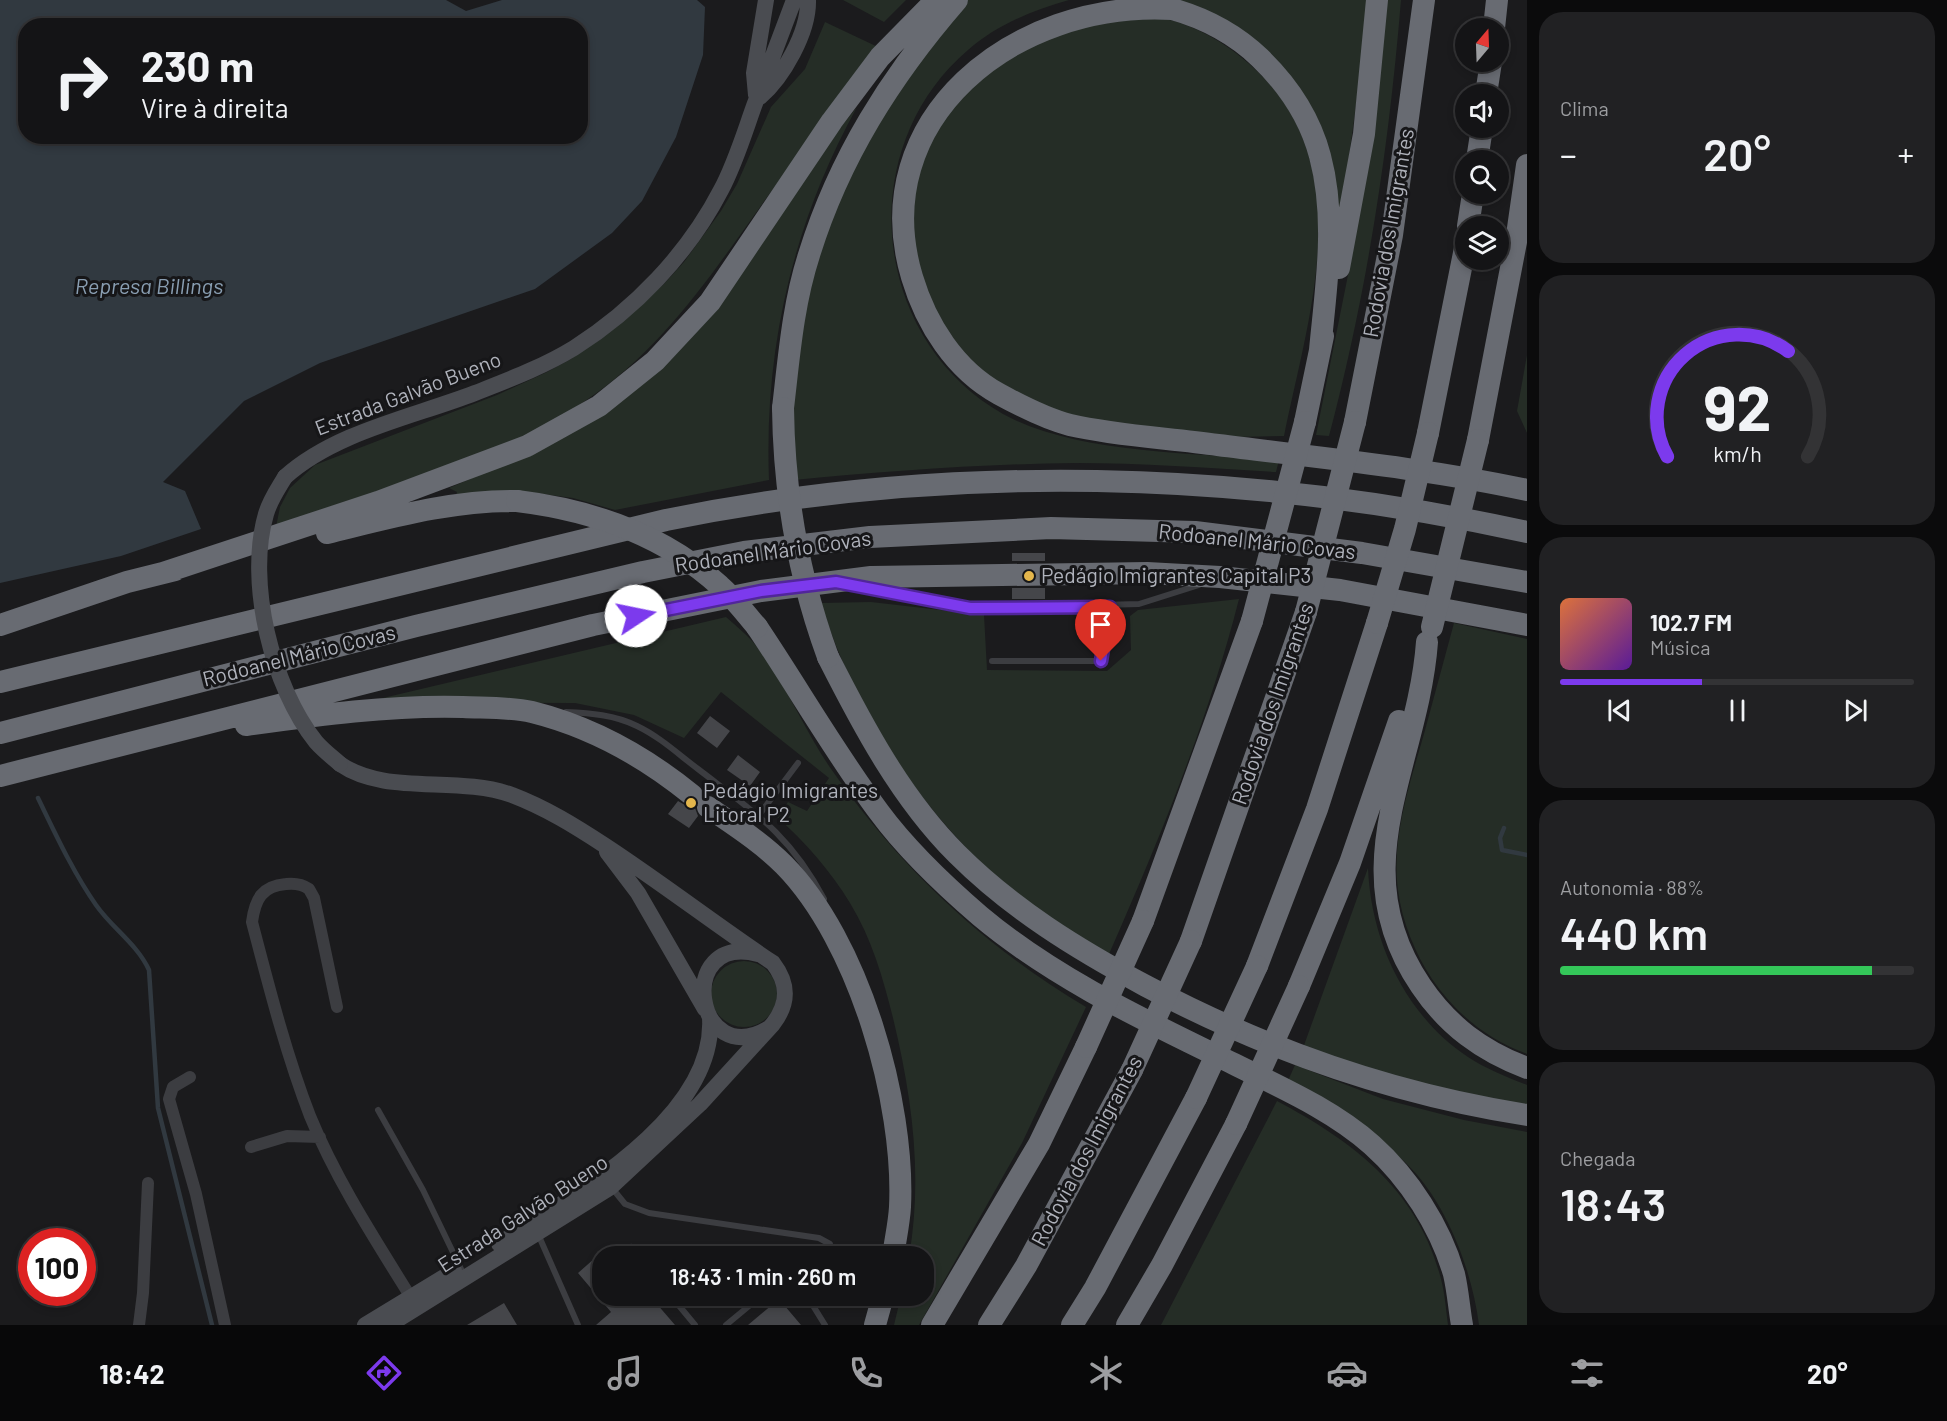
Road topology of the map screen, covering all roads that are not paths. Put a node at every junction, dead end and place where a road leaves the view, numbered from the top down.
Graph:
1 (766, 0) edge
2 (794, 0) edge
3 (808, 0) edge
4 (936, 0) edge
5 (957, 0) edge
6 (1377, 0) edge
7 (1424, 0) edge
8 (1497, 0) edge
9 (1495, 18) edge
10 (757, 99) junction
11 (1527, 165) edge
12 (1461, 270) edge
13 (1320, 350) junction
14 (1527, 490) edge
15 (1527, 532) edge
16 (163, 573) junction
17 (1220, 577) junction
18 (836, 582) junction
19 (1527, 582) edge
20 (1110, 607) junction
21 (0, 625) edge
22 (1527, 625) edge
23 (1430, 634) junction
24 (992, 661) dead end
25 (0, 682) edge
26 (529, 712) junction
27 (0, 733) edge
28 (170, 734) junction
29 (798, 763) dead end
30 (0, 776) edge
31 (759, 816) junction
32 (599, 842) junction
33 (830, 908) dead end
34 (838, 924) dead end
35 (761, 955) junction
36 (853, 977) junction
37 (337, 1007) dead end
38 (707, 1014) junction
39 (771, 1026) junction
40 (1527, 1068) edge
41 (190, 1077) dead end
42 (378, 1110) dead end
43 (1527, 1114) edge
44 (320, 1137) junction
45 (251, 1147) dead end
46 (608, 1181) junction
47 (148, 1183) dead end
48 (534, 1228) junction
49 (830, 1246) edge
50 (894, 1246) edge
51 (463, 1272) junction
52 (414, 1303) junction
53 (679, 1306) edge
54 (749, 1306) edge
55 (815, 1306) edge
56 (880, 1306) edge
57 (139, 1325) edge
58 (225, 1325) edge
59 (365, 1325) edge
60 (389, 1325) edge
61 (578, 1325) edge
62 (695, 1325) edge
63 (726, 1325) edge
64 (825, 1325) edge
65 (875, 1325) edge
66 (932, 1325) edge
67 (989, 1325) edge
68 (1072, 1325) edge
69 (1127, 1325) edge
70 (1462, 1325) edge

1 - 10 main road
2 - 10 main road, Estrada Galvão Bueno
3 - 10 main road
4 - 16 highway
5 - 43 highway, bridge
6 - 13 highway
7 - 67 highway, Rodovia dos Imigrantes, bridge
8 - 9 highway
10 - 32 main road, Estrada Galvão Bueno, bridge
11 - 23 highway, bridge
12 - 68 highway, bridge
13 - 14 highway
13 - 66 highway, bridge
15 - 25 highway
16 - 21 highway
16 - 70 highway, bridge
17 - 18 highway
17 - 20 lane
17 - 22 highway
18 - 20 lane
18 - 28 highway
19 - 27 highway, Rodoanel Mário Covas
20 - 24 lane
23 - 40 highway
23 - 69 highway, bridge
26 - 28 highway
26 - 31 lane
26 - 36 highway
28 - 30 highway
29 - 31 lane
31 - 33 lane
32 - 35 main road, Estrada Galvão Bueno
32 - 38 main road, Estrada Galvão Bueno
34 - 36 lane
35 - 38 main road, Estrada Galvão Bueno
35 - 39 main road, Estrada Galvão Bueno
36 - 50 highway
37 - 44 street
38 - 39 main road, Estrada Galvão Bueno
38 - 46 main road, Estrada Galvão Bueno
39 - 46 main road, Estrada Galvão Bueno
41 - 58 street
42 - 51 lane
44 - 45 street
44 - 52 street
46 - 48 main road, Estrada Galvão Bueno
46 - 49 lane
47 - 57 street
48 - 51 main road, Estrada Galvão Bueno
48 - 61 lane
51 - 52 main road, Estrada Galvão Bueno
52 - 59 main road, Estrada Galvão Bueno
52 - 60 main road, Estrada Galvão Bueno
53 - 62 lane
54 - 63 lane
55 - 64 lane
56 - 65 highway

